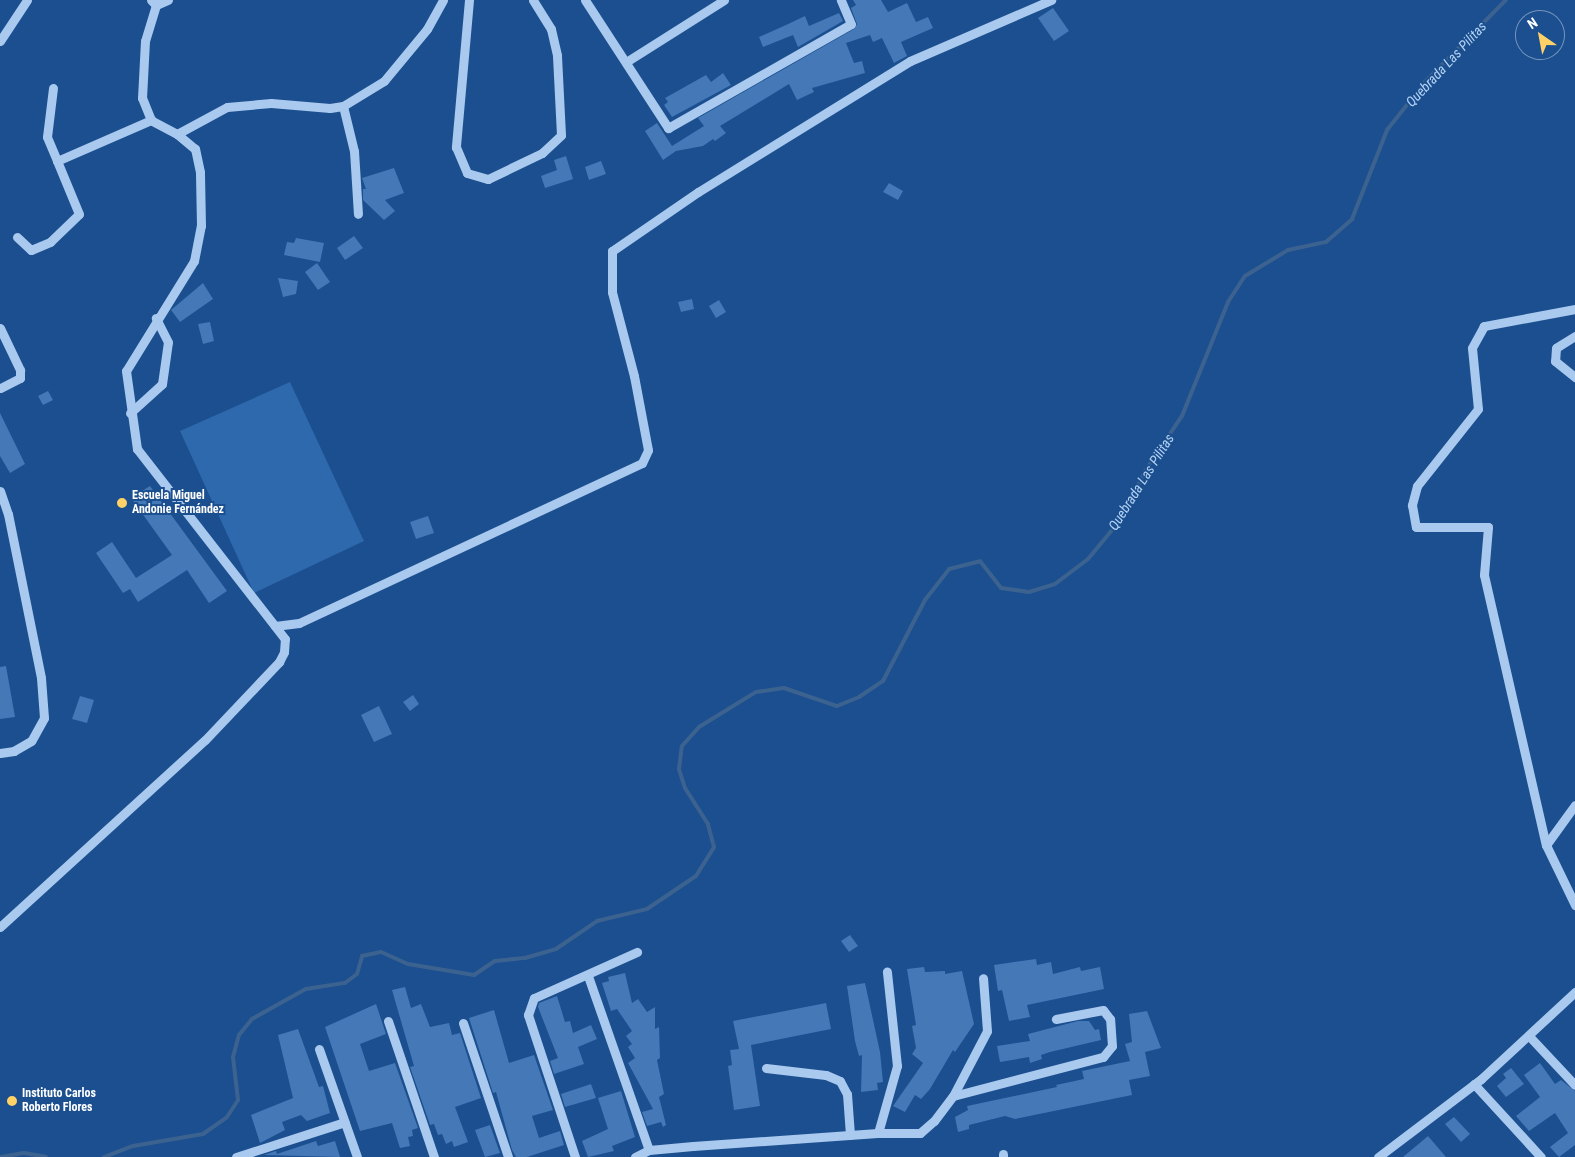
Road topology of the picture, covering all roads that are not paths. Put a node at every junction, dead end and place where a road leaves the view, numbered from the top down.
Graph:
1 (27, 0) edge
2 (168, 0) edge
3 (443, 0) edge
4 (469, 0) edge
5 (533, 0) edge
6 (585, 0) edge
7 (724, 0) edge
8 (840, 0) edge
9 (1051, 0) edge
10 (153, 3) edge
11 (0, 41) edge
12 (626, 62) junction
13 (53, 88) dead end
14 (343, 106) junction
15 (152, 120) junction
16 (177, 134) junction
17 (57, 161) junction
18 (358, 214) dead end
19 (17, 237) dead end
20 (1575, 310) edge
21 (156, 318) junction
22 (0, 328) edge
23 (1575, 336) edge
24 (1575, 377) edge
25 (0, 388) edge
26 (130, 414) junction
27 (0, 491) edge
28 (275, 626) junction
29 (0, 753) edge
30 (1575, 805) edge
31 (1546, 845) junction
32 (1575, 905) edge
33 (0, 927) edge
34 (637, 952) dead end
35 (887, 972) dead end
36 (588, 976) junction
37 (982, 978) dead end
38 (1575, 992) edge
39 (1056, 1019) dead end
40 (388, 1021) dead end
41 (462, 1023) dead end
42 (1529, 1036) junction
43 (319, 1048) dead end
44 (766, 1068) dead end
45 (1474, 1084) junction
46 (1575, 1085) edge
47 (953, 1096) junction
48 (345, 1122) junction
49 (878, 1133) junction
50 (850, 1135) junction
51 (649, 1150) junction
52 (236, 1157) edge
53 (357, 1157) edge
54 (434, 1157) edge
55 (508, 1157) edge
56 (575, 1157) edge
57 (635, 1157) edge
58 (1378, 1157) edge
59 (1539, 1157) edge

1 - 11 street
2 - 10 street
3 - 14 street
4 - 5 street
6 - 12 street
7 - 12 street
8 - 12 street
9 - 28 street
10 - 15 street
13 - 17 street
14 - 16 street
14 - 18 street
15 - 16 street
15 - 17 street
16 - 21 street
17 - 19 street
20 - 31 street
21 - 26 street
21 - 26 street
22 - 25 street
23 - 24 street
26 - 28 street
27 - 29 street
28 - 33 street
30 - 31 street
31 - 32 street
34 - 36 street
35 - 49 street
36 - 51 street
36 - 56 street
37 - 47 street
38 - 42 street
39 - 47 street
40 - 54 street
41 - 55 street
42 - 45 street
42 - 46 street
43 - 48 street
44 - 50 street
45 - 58 street
45 - 59 street
47 - 49 street
48 - 52 street
48 - 53 street
49 - 50 street
50 - 51 street
51 - 57 street

